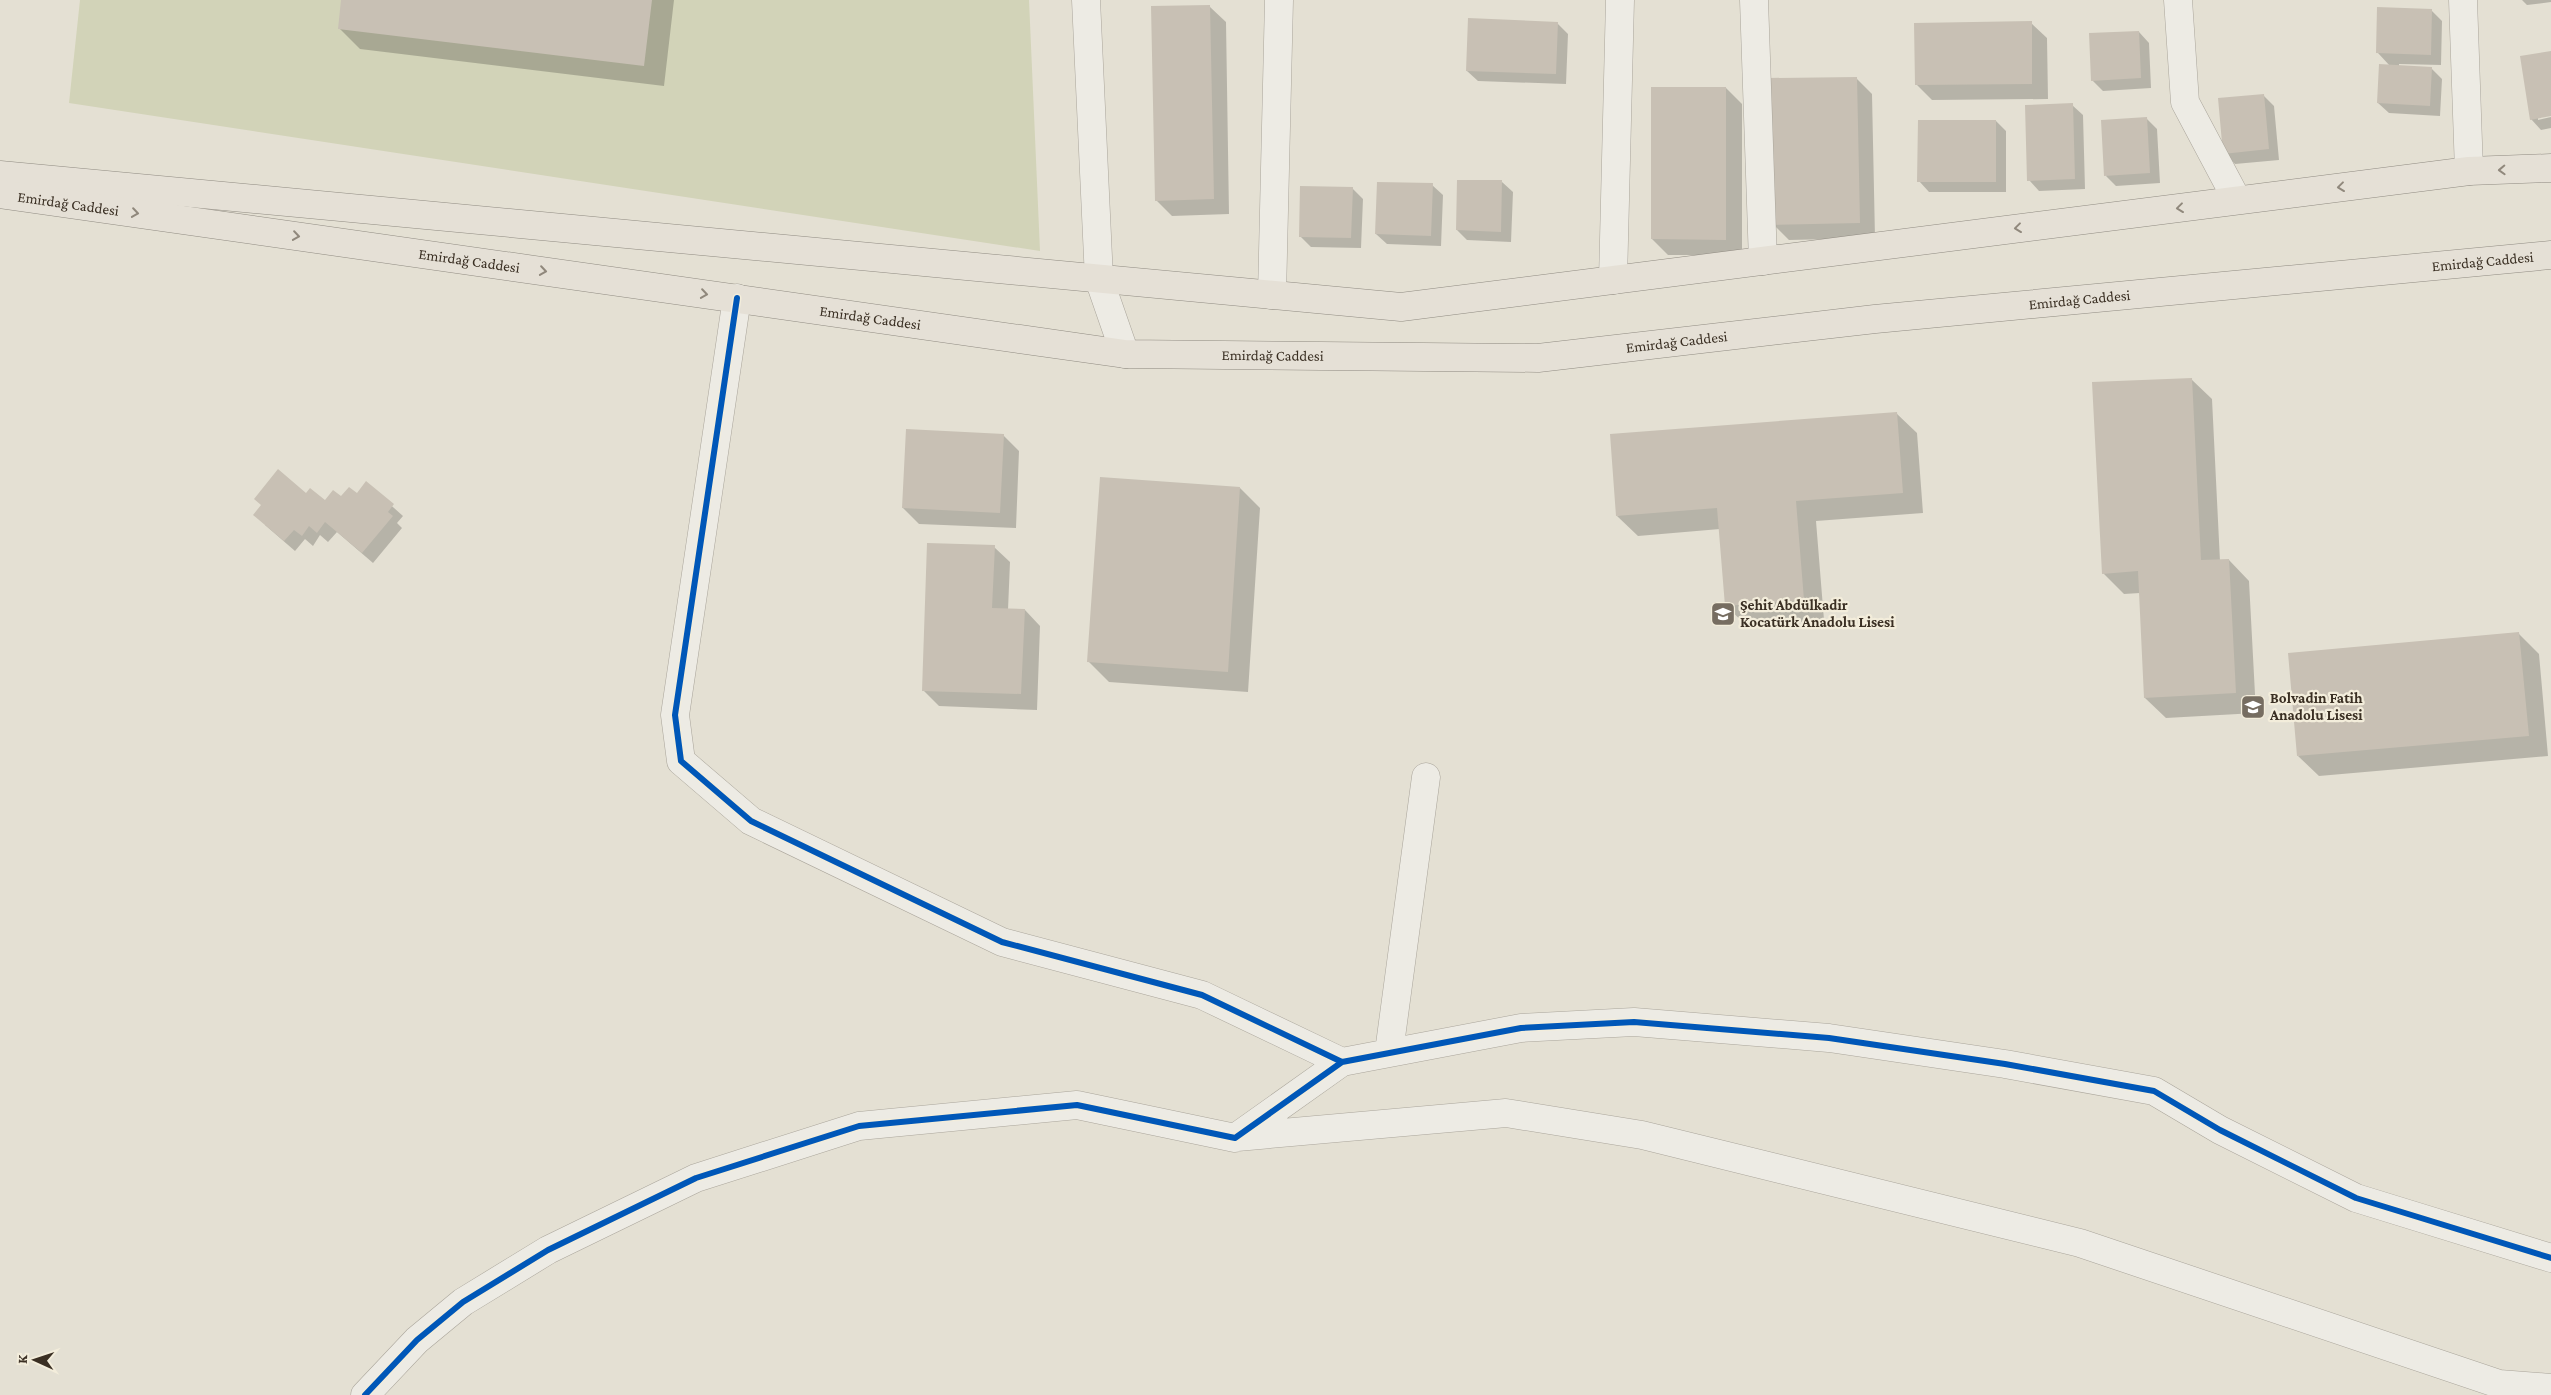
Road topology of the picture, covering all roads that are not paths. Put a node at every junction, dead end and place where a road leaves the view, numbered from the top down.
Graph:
1 (1086, 0) edge
2 (1279, 0) edge
3 (1609, 0) edge
4 (1620, 0) edge
5 (1631, 0) edge
6 (1754, 0) edge
7 (2178, 0) edge
8 (2463, 0) edge
9 (2551, 168) edge
10 (2470, 171) junction
11 (0, 175) edge
12 (0, 194) edge
13 (2237, 200) junction
14 (2551, 255) edge
15 (1763, 261) junction
16 (1099, 279) junction
17 (1613, 280) junction
18 (1272, 295) junction
19 (737, 298) junction
20 (1125, 354) junction
21 (1426, 777) dead end
22 (1389, 1052) junction
23 (1342, 1062) junction
24 (1234, 1138) junction
25 (2551, 1258) edge
26 (2551, 1388) edge
27 (365, 1395) edge

1 - 16 street
2 - 18 street
3 - 4 street
4 - 5 street
4 - 17 street
6 - 15 street
7 - 13 street
8 - 10 street
9 -> 10 main road, Emirdağ Caddesi
10 -> 13 main road, Emirdağ Caddesi
11 - 16 main road, Emirdağ Caddesi
12 -> 19 main road, Emirdağ Caddesi
13 -> 15 main road, Emirdağ Caddesi
14 - 20 main road, Emirdağ Caddesi
15 - 17 main road, Emirdağ Caddesi
16 - 18 main road, Emirdağ Caddesi
16 - 20 street
17 - 18 main road, Emirdağ Caddesi
19 - 20 main road, Emirdağ Caddesi
19 - 23 street
21 - 22 street
22 - 23 street
22 - 25 street
23 - 24 street
24 - 26 street
24 - 27 street

